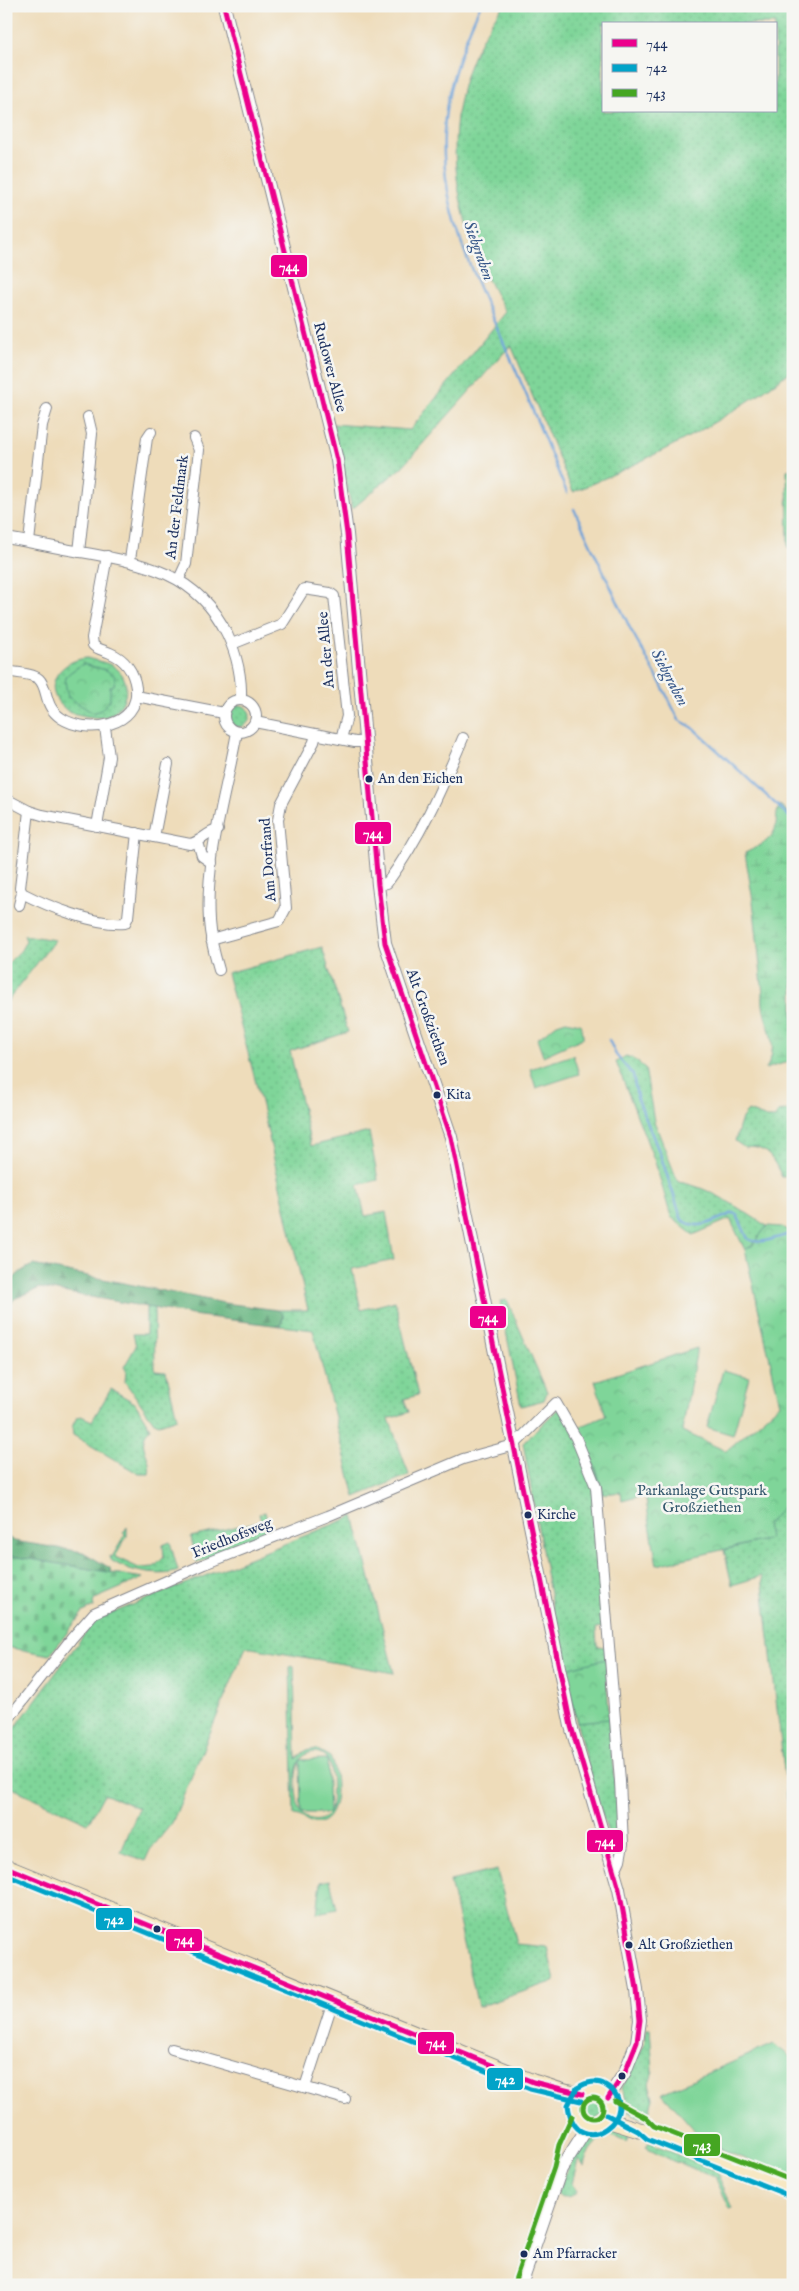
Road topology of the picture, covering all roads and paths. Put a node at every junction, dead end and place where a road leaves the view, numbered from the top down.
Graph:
1 (224, 6) edge
2 (47, 409) dead end
3 (88, 417) dead end
4 (151, 432) dead end
5 (194, 438) dead end
6 (6, 538) edge
7 (29, 542) junction
8 (79, 552) junction
9 (107, 556) junction
10 (130, 560) junction
11 (179, 579) junction
12 (232, 644) junction
13 (6, 671) edge
14 (136, 696) junction
15 (241, 700) junction
16 (224, 713) junction
17 (255, 722) junction
18 (105, 727) junction
19 (237, 732) junction
20 (316, 734) junction
21 (462, 738) dead end
22 (341, 739) junction
23 (366, 742) junction
24 (168, 764) dead end
25 (6, 799) edge
26 (29, 811) junction
27 (97, 826) junction
28 (218, 830) junction
29 (137, 833) junction
30 (154, 836) junction
31 (198, 842) junction
32 (212, 863) junction
33 (378, 885) junction
34 (22, 893) junction
35 (19, 905) dead end
36 (211, 940) junction
37 (219, 970) dead end
38 (514, 1445) junction
39 (6, 1722) edge
40 (6, 1867) edge
41 (614, 1873) junction
42 (333, 2001) junction
43 (172, 2048) dead end
44 (304, 2087) junction
45 (345, 2099) dead end
46 (607, 2104) junction
47 (581, 2111) junction
48 (793, 2189) edge
49 (521, 2285) edge

1 - 23 street, Rudower Allee
2 - 7 street
3 - 8 street
4 - 10 street
5 - 11 street, An der Feldmark
6 - 7 street, An der Feldmark
7 - 8 street, An der Feldmark
8 - 9 street, An der Feldmark
9 - 10 street, An der Feldmark
9 - 14 street
10 - 11 street, An der Feldmark
11 - 12 street, An der Feldmark
12 - 15 street, An der Feldmark
12 - 22 street, An der Allee
13 - 18 street
14 - 16 street
14 - 18 street
15 - 16 street
15 - 17 street
16 - 19 street
17 - 19 street
17 - 20 street
18 - 27 street
19 - 28 street
20 - 22 street
20 - 36 street, Am Dorfrand
21 - 33 street
22 - 23 street
23 - 33 street, Alt Großziethen
24 - 30 street
25 - 26 street
26 - 27 street
26 - 34 street
27 - 29 street
28 - 31 street
28 - 32 street
29 - 30 street
29 - 34 street
30 - 31 street
31 - 32 street
32 - 36 street
33 - 38 street, Alt Großziethen
34 - 35 street
36 - 37 street
38 - 39 street, Friedhofsweg
38 - 41 street, Alt Großziethen
38 - 41 street, Alt Großziethen
40 - 42 main road
41 - 46 street, Alt Großziethen
42 - 44 street
42 - 47 main road
43 - 44 street
44 - 45 street
46 - 47 main road
46 - 47 main road
46 - 48 main road
47 - 49 street

